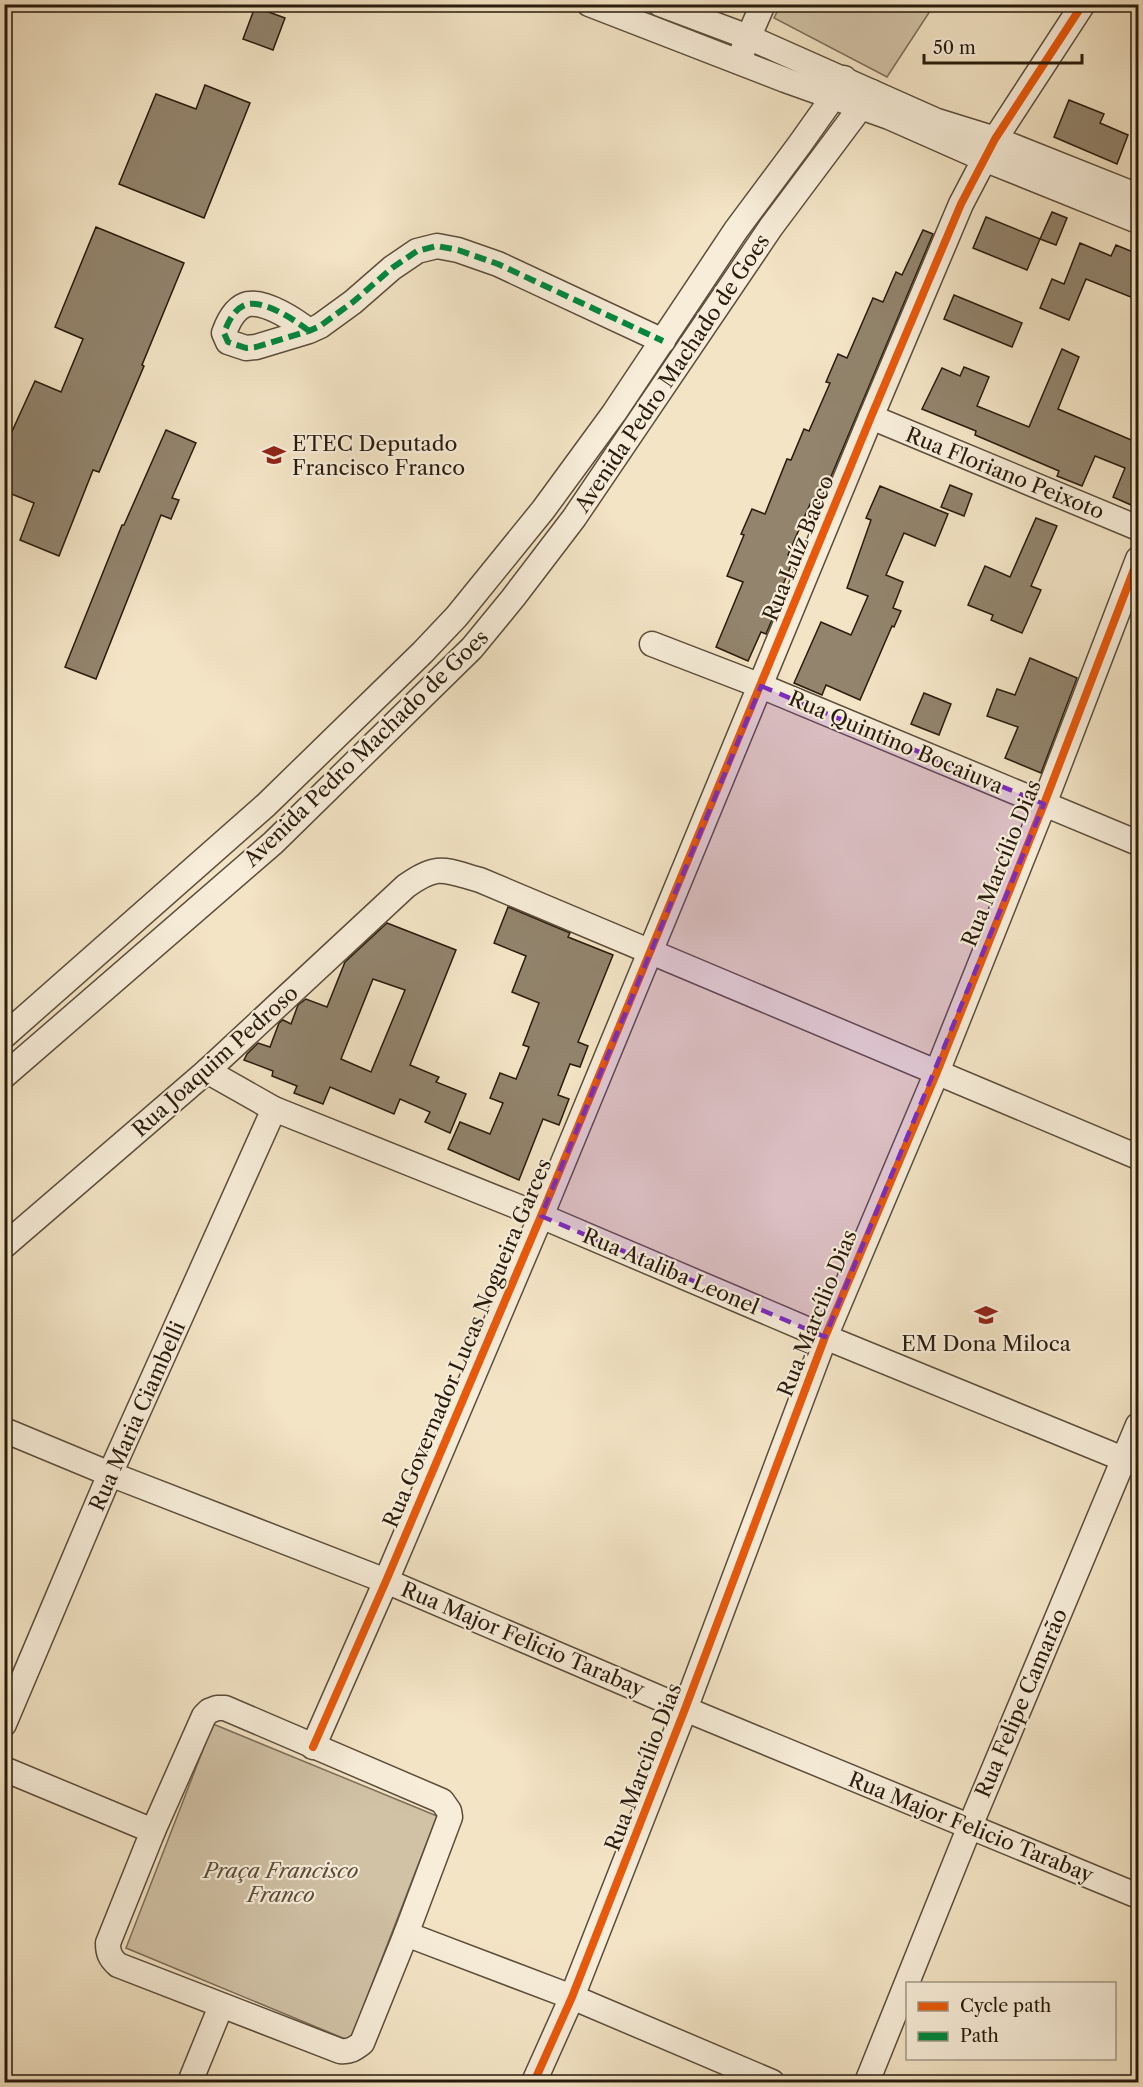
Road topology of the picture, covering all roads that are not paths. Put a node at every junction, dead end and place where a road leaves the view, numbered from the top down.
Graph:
1 (589, 4) edge
2 (660, 4) edge
3 (763, 4) edge
4 (1083, 4) edge
5 (748, 37) junction
6 (738, 62) junction
7 (839, 87) junction
8 (866, 100) junction
9 (989, 149) junction
10 (1138, 196) edge
11 (1138, 221) edge
12 (309, 331) dead end
13 (663, 341) junction
14 (871, 417) junction
15 (1138, 528) edge
16 (1138, 559) edge
17 (652, 644) dead end
18 (761, 686) junction
19 (1044, 804) junction
20 (1138, 843) edge
21 (649, 951) junction
22 (4, 1036) edge
23 (207, 1071) junction
24 (937, 1072) junction
25 (4, 1076) edge
26 (274, 1109) junction
27 (1138, 1157) edge
28 (541, 1216) junction
29 (4, 1246) edge
30 (825, 1337) junction
31 (1138, 1425) edge
32 (4, 1430) edge
33 (1131, 1462) edge
34 (110, 1474) junction
35 (386, 1581) junction
36 (685, 1709) junction
37 (4, 1725) edge
38 (313, 1747) junction
39 (4, 1769) edge
40 (970, 1826) junction
41 (153, 1831) junction
42 (1138, 1896) edge
43 (406, 1934) junction
44 (907, 1982) edge
45 (906, 1985) edge
46 (572, 1997) junction
47 (221, 2006) junction
48 (190, 2082) edge
49 (534, 2082) edge
50 (772, 2082) edge
51 (867, 2082) edge

1 - 6 street
2 - 5 street
3 - 5 street
4 - 9 street, Rua Luíz Bacco
5 - 6 street
5 - 7 street
6 - 7 street
7 - 8 street
7 - 13 street, Avenida Pedro Machado de Goes
8 - 9 street
8 - 25 street, Avenida Pedro Machado de Goes
9 - 10 street
9 - 11 street
9 - 14 street, Rua Luíz Bacco
12 - 13 street
13 - 22 street, Avenida Pedro Machado de Goes
14 - 15 street, Rua Floriano Peixoto
14 - 18 street, Rua Luíz Bacco
16 - 19 street, Rua Marcílio Dias
17 - 18 street, Rua Quintino Bocaiuva
18 - 19 street, Rua Quintino Bocaiuva
18 - 21 street, Rua Luíz Bacco
19 - 20 street, Rua Quintino Bocaiuva
19 - 24 street, Rua Marcílio Dias
21 - 23 street, Rua Joaquim Pedroso
21 - 24 street
21 - 28 street, Rua Governador Lucas Nogueira Garces
23 - 26 street, Rua Ataliba Leonel
23 - 29 street, Rua Joaquim Pedroso
24 - 27 street
24 - 30 street, Rua Marcílio Dias
26 - 28 street, Rua Ataliba Leonel
26 - 34 street, Rua Maria Ciambelli
28 - 30 street, Rua Ataliba Leonel
28 - 35 street, Rua Governador Lucas Nogueira Garces
30 - 33 street, Rua Ataliba Leonel
30 - 36 street, Rua Marcílio Dias
31 - 33 street, Rua Felipe Camarão
32 - 34 street, Rua Major Felicio Tarabay
33 - 40 street, Rua Felipe Camarão
34 - 35 street, Rua Major Felicio Tarabay
34 - 37 street, Rua Maria Ciambelli
35 - 36 street, Rua Major Felicio Tarabay
35 - 38 street, Rua Governador Lucas Nogueira Garces
36 - 40 street, Rua Major Felicio Tarabay
36 - 46 street, Rua Marcílio Dias
38 - 41 street
38 - 43 street
39 - 41 street
40 - 42 street, Rua Major Felicio Tarabay
40 - 44 street, Rua Felipe Camarão
41 - 47 street
43 - 46 street
43 - 47 street
45 - 51 street, Rua Felipe Camarão
46 - 49 street, Rua Marcílio Dias
46 - 50 street
47 - 48 street

